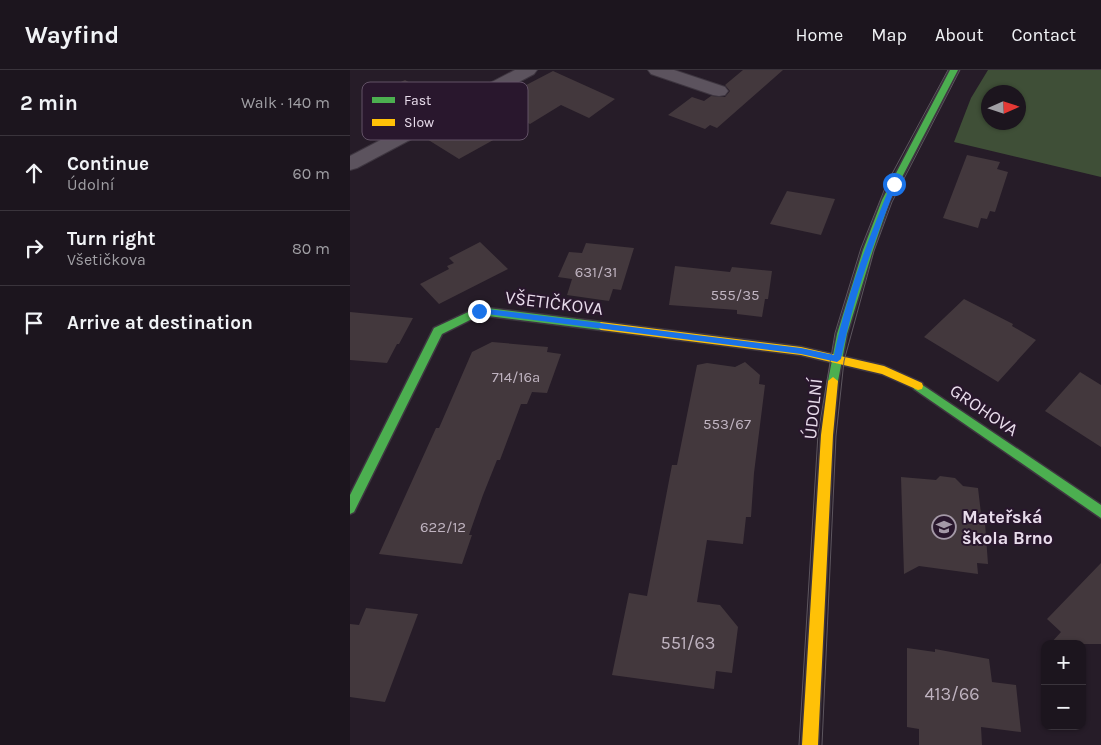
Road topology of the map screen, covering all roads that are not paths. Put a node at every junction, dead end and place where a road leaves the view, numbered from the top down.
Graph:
1 (528, 70) edge
2 (657, 70) edge
3 (954, 70) edge
4 (505, 82) edge
5 (719, 91) dead end
6 (395, 140) edge
7 (350, 164) edge
8 (837, 359) junction
9 (350, 508) edge
10 (1101, 512) edge
11 (810, 745) edge

1 - 4 street
2 - 5 street
3 - 8 street, ÚDOLNÍ
6 - 7 street
8 - 9 street, VŠETIČKOVA
8 - 10 street, GROHOVA
8 - 11 street, ÚDOLNÍ

